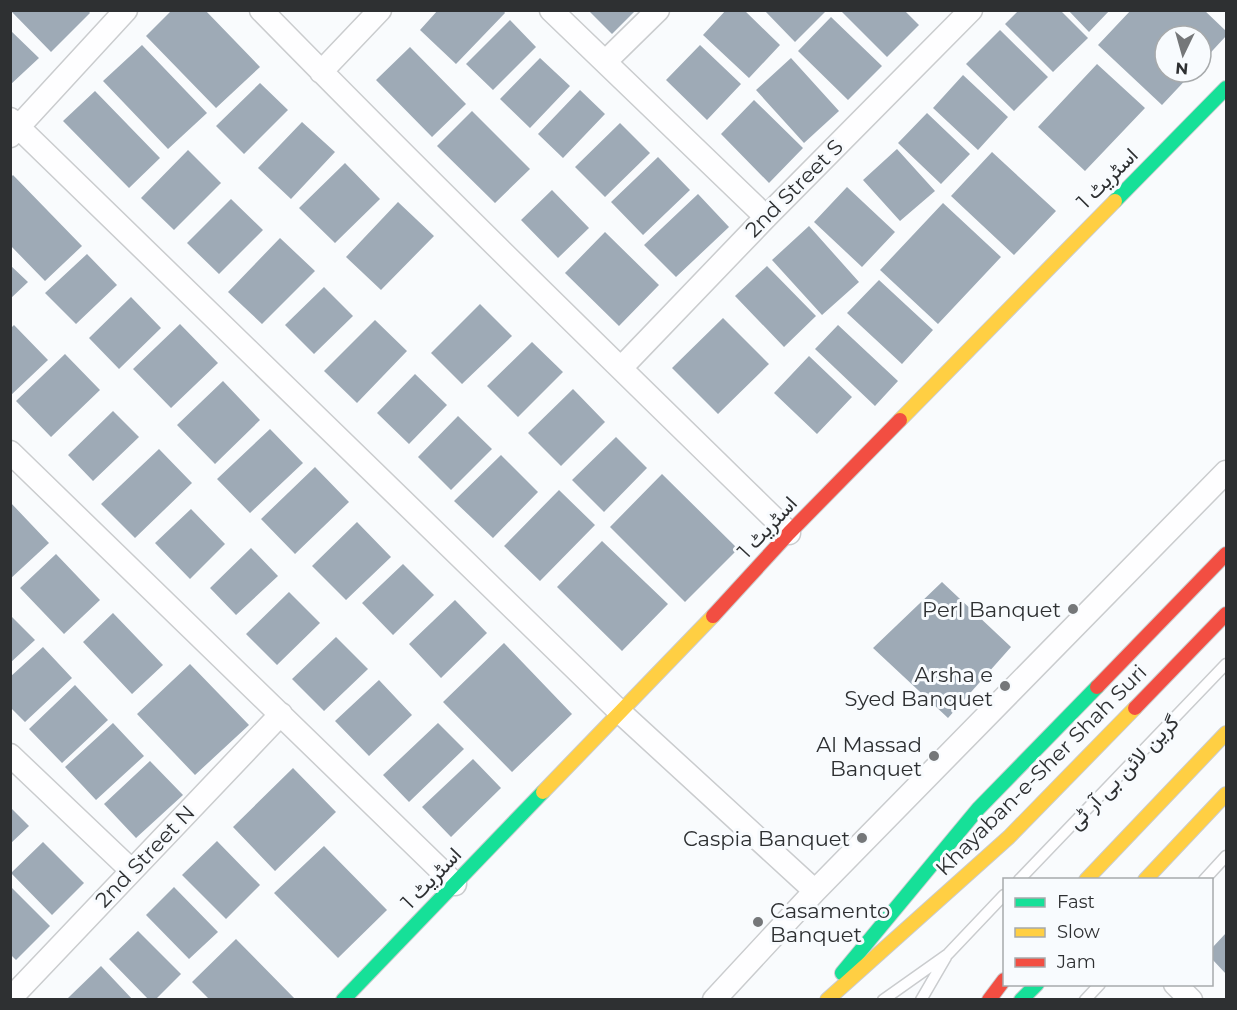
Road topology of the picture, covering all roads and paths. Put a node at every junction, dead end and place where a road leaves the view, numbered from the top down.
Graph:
1 (126, 10) edge
2 (261, 10) edge
3 (380, 10) edge
4 (550, 10) edge
5 (658, 10) edge
6 (971, 10) edge
7 (605, 63) junction
8 (321, 72) junction
9 (1227, 88) edge
10 (13, 127) edge
11 (766, 217) junction
12 (621, 368) junction
13 (10, 452) edge
14 (1227, 472) edge
15 (789, 533) junction
16 (1227, 554) edge
17 (1227, 614) edge
18 (1227, 664) edge
19 (620, 712) junction
20 (281, 714) junction
21 (1227, 733) edge
22 (10, 754) edge
23 (1227, 794) edge
24 (1227, 856) edge
25 (131, 870) junction
26 (1020, 878) edge
27 (1087, 878) edge
28 (1146, 878) edge
29 (1205, 878) edge
30 (455, 884) junction
31 (815, 891) junction
32 (1003, 897) edge
33 (948, 954) junction
34 (1003, 982) edge
35 (1036, 986) edge
36 (1098, 986) edge
37 (1177, 986) edge
38 (10, 999) edge
39 (344, 999) edge
40 (714, 999) edge
41 (820, 999) edge
42 (827, 999) edge
43 (883, 999) edge
44 (921, 999) edge
45 (989, 999) edge
46 (1021, 999) edge
47 (1085, 999) edge
48 (1191, 999) edge

1 - 10 street
2 - 8 street
3 - 8 street
4 - 7 street
5 - 7 street
6 - 11 street, 2nd Street S
7 - 11 street
8 - 12 street
9 - 15 main road, اسٹریٹ 1
10 - 19 street
11 - 12 street, 2nd Street S
12 - 15 street
13 - 20 street
14 - 31 street
15 - 19 main road, اسٹریٹ 1
16 - 41 main road
17 - 42 main road, Khayaban-e-Sher Shah Suri
18 - 26 lane, گرین لائن بی آر ٹی
19 - 30 main road, اسٹریٹ 1
19 - 31 street
20 - 25 street, 2nd Street N
20 - 30 street
21 - 27 main road
22 - 25 street
23 - 28 main road
24 - 29 lane
25 - 38 street, 2nd Street N
30 - 39 main road, اسٹریٹ 1
31 - 40 street
32 - 33 lane
33 - 43 lane
33 - 44 lane
34 - 45 main road
35 - 46 main road
36 - 47 lane
37 - 48 street

